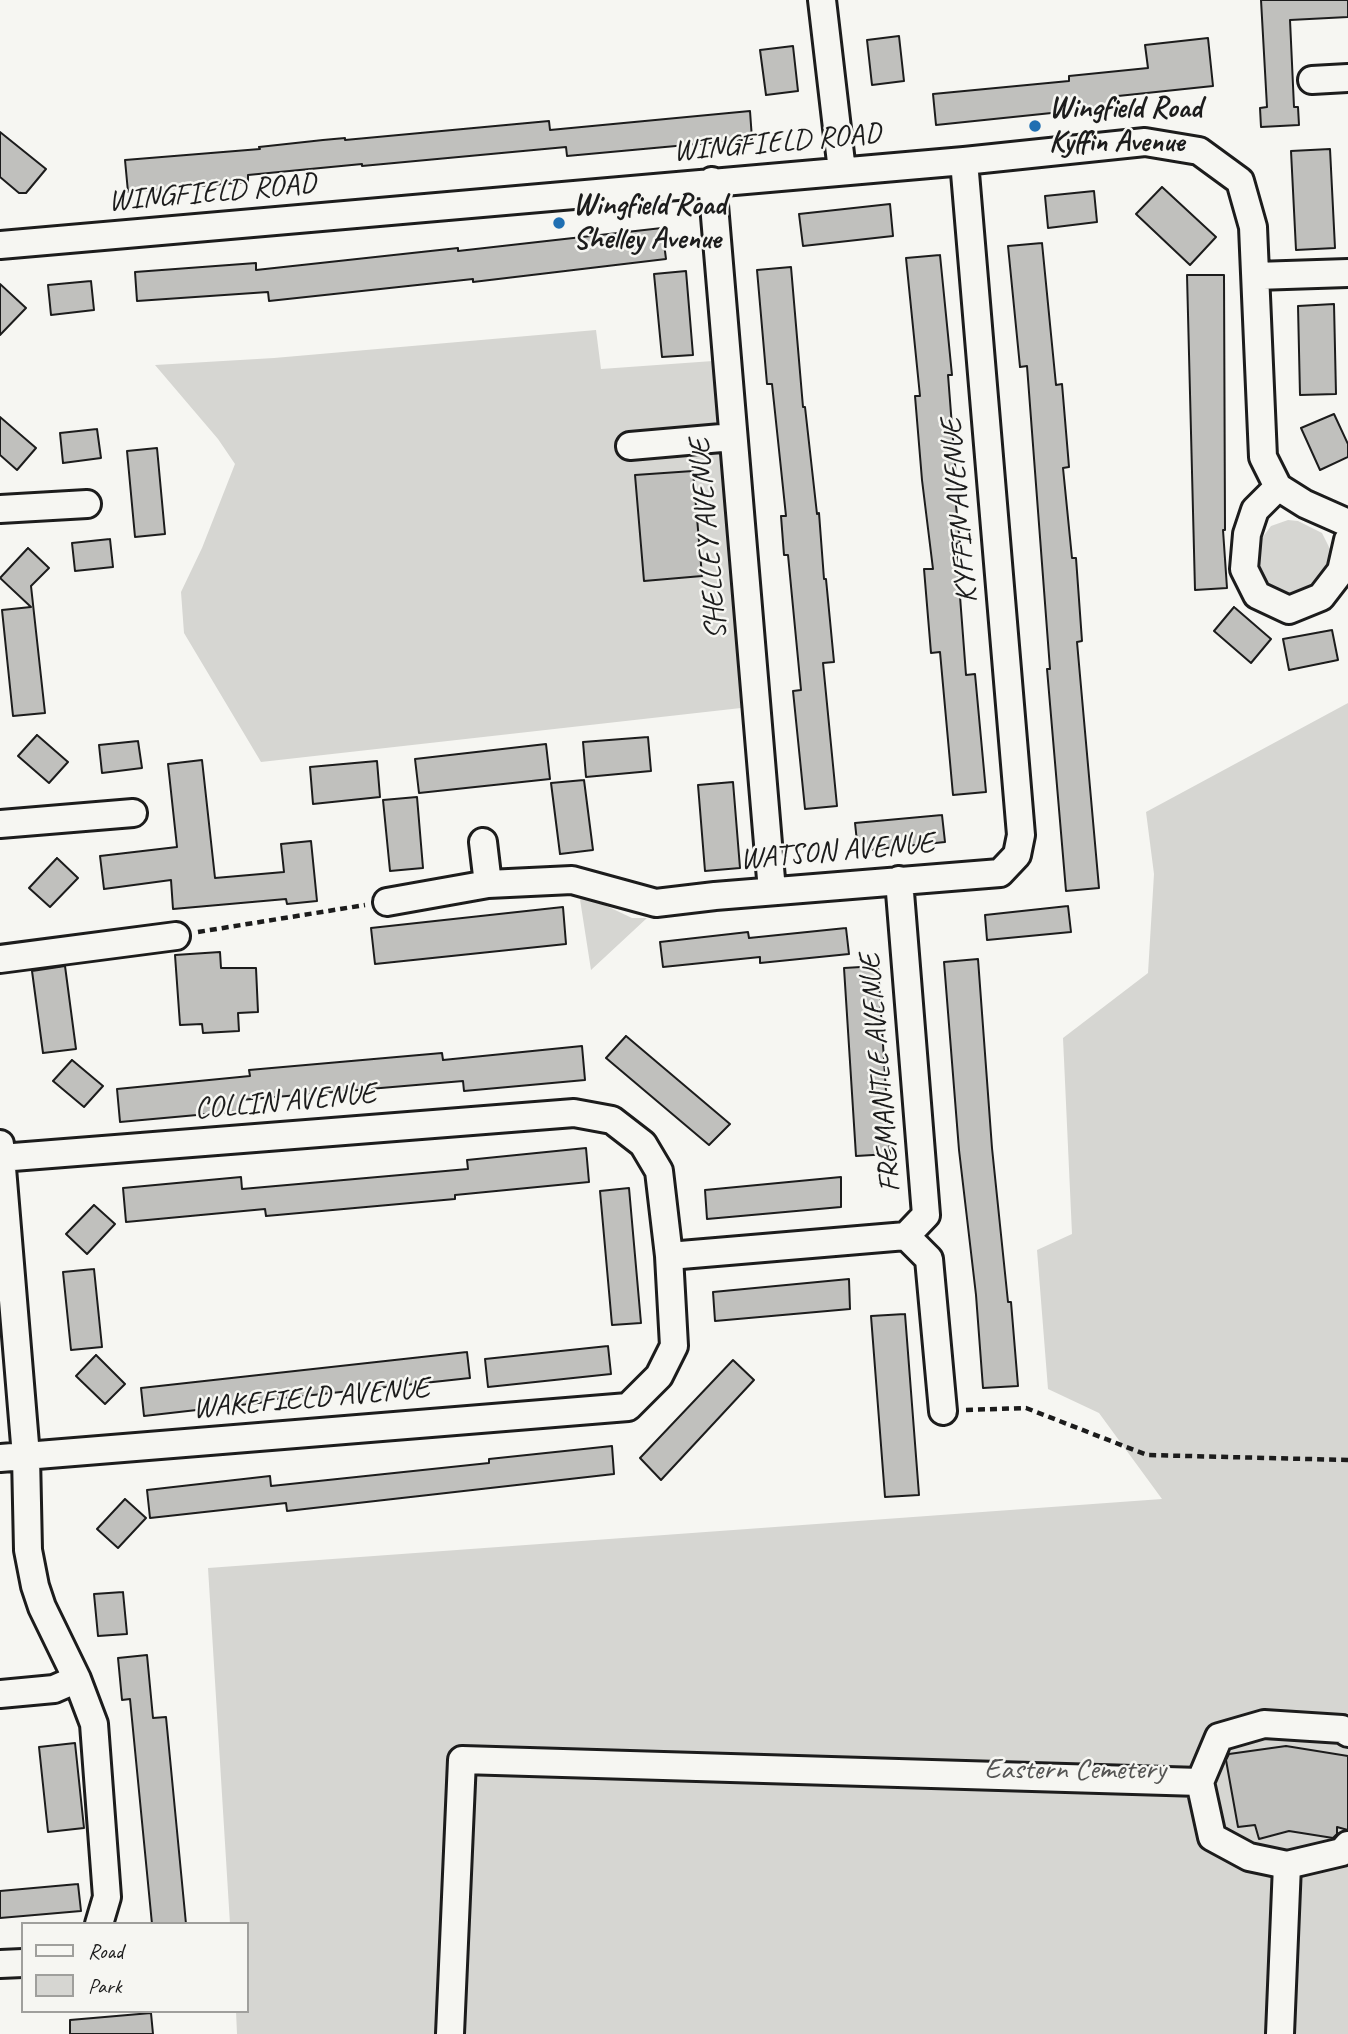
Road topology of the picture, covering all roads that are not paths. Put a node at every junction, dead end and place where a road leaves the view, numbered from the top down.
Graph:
1 (822, 0) edge
2 (1348, 78) edge
3 (1312, 80) dead end
4 (964, 161) junction
5 (842, 171) junction
6 (712, 181) junction
7 (0, 245) edge
8 (1348, 273) edge
9 (1256, 276) junction
10 (733, 437) junction
11 (630, 446) dead end
12 (1278, 487) junction
13 (87, 504) dead end
14 (0, 509) edge
15 (1348, 523) edge
16 (1348, 540) edge
17 (133, 813) dead end
18 (0, 824) edge
19 (483, 842) dead end
20 (1017, 855) joint
21 (899, 880) junction
22 (488, 884) junction
23 (772, 891) junction
24 (387, 902) road end
25 (176, 936) road end
26 (0, 959) edge
27 (0, 1153) edge
28 (906, 1236) junction
29 (669, 1256) junction
30 (628, 1407) joint
31 (943, 1410) road end
32 (13, 1457) edge
33 (77, 1679) junction
34 (0, 1694) edge
35 (1346, 1728) edge
36 (1200, 1782) junction
37 (1348, 1845) edge
38 (1287, 1865) junction
39 (100, 1922) edge
40 (21, 1963) edge
41 (0, 1964) edge
42 (450, 2034) edge
43 (1280, 2034) edge

1 - 5 street
2 - 3 street
4 - 5 street, WINGFIELD ROAD
4 - 9 street, WINGFIELD ROAD
4 - 20 street, KYFFIN AVENUE
5 - 6 street, WINGFIELD ROAD
6 - 7 street, WINGFIELD ROAD
6 - 10 street, SHELLEY AVENUE
8 - 9 street
9 - 12 street, WINGFIELD ROAD
10 - 11 street
10 - 23 street, SHELLEY AVENUE
12 - 15 street
12 - 16 street
13 - 14 street
17 - 18 street
19 - 22 street
20 - 21 street, WATSON AVENUE
21 - 23 street, WATSON AVENUE
21 - 28 street, FREMANTLE AVENUE
22 - 23 street, WATSON AVENUE
22 - 24 street
25 - 26 street
27 - 29 street, COLLIN AVENUE
27 - 32 street
28 - 29 street
28 - 31 street, FREMANTLE AVENUE
29 - 30 street, COLLIN AVENUE
30 - 32 street, WAKEFIELD AVENUE
32 - 33 street
33 - 34 street
33 - 39 street
35 - 36 street
36 - 38 street
36 - 42 street
37 - 38 street
38 - 43 street
40 - 41 street

